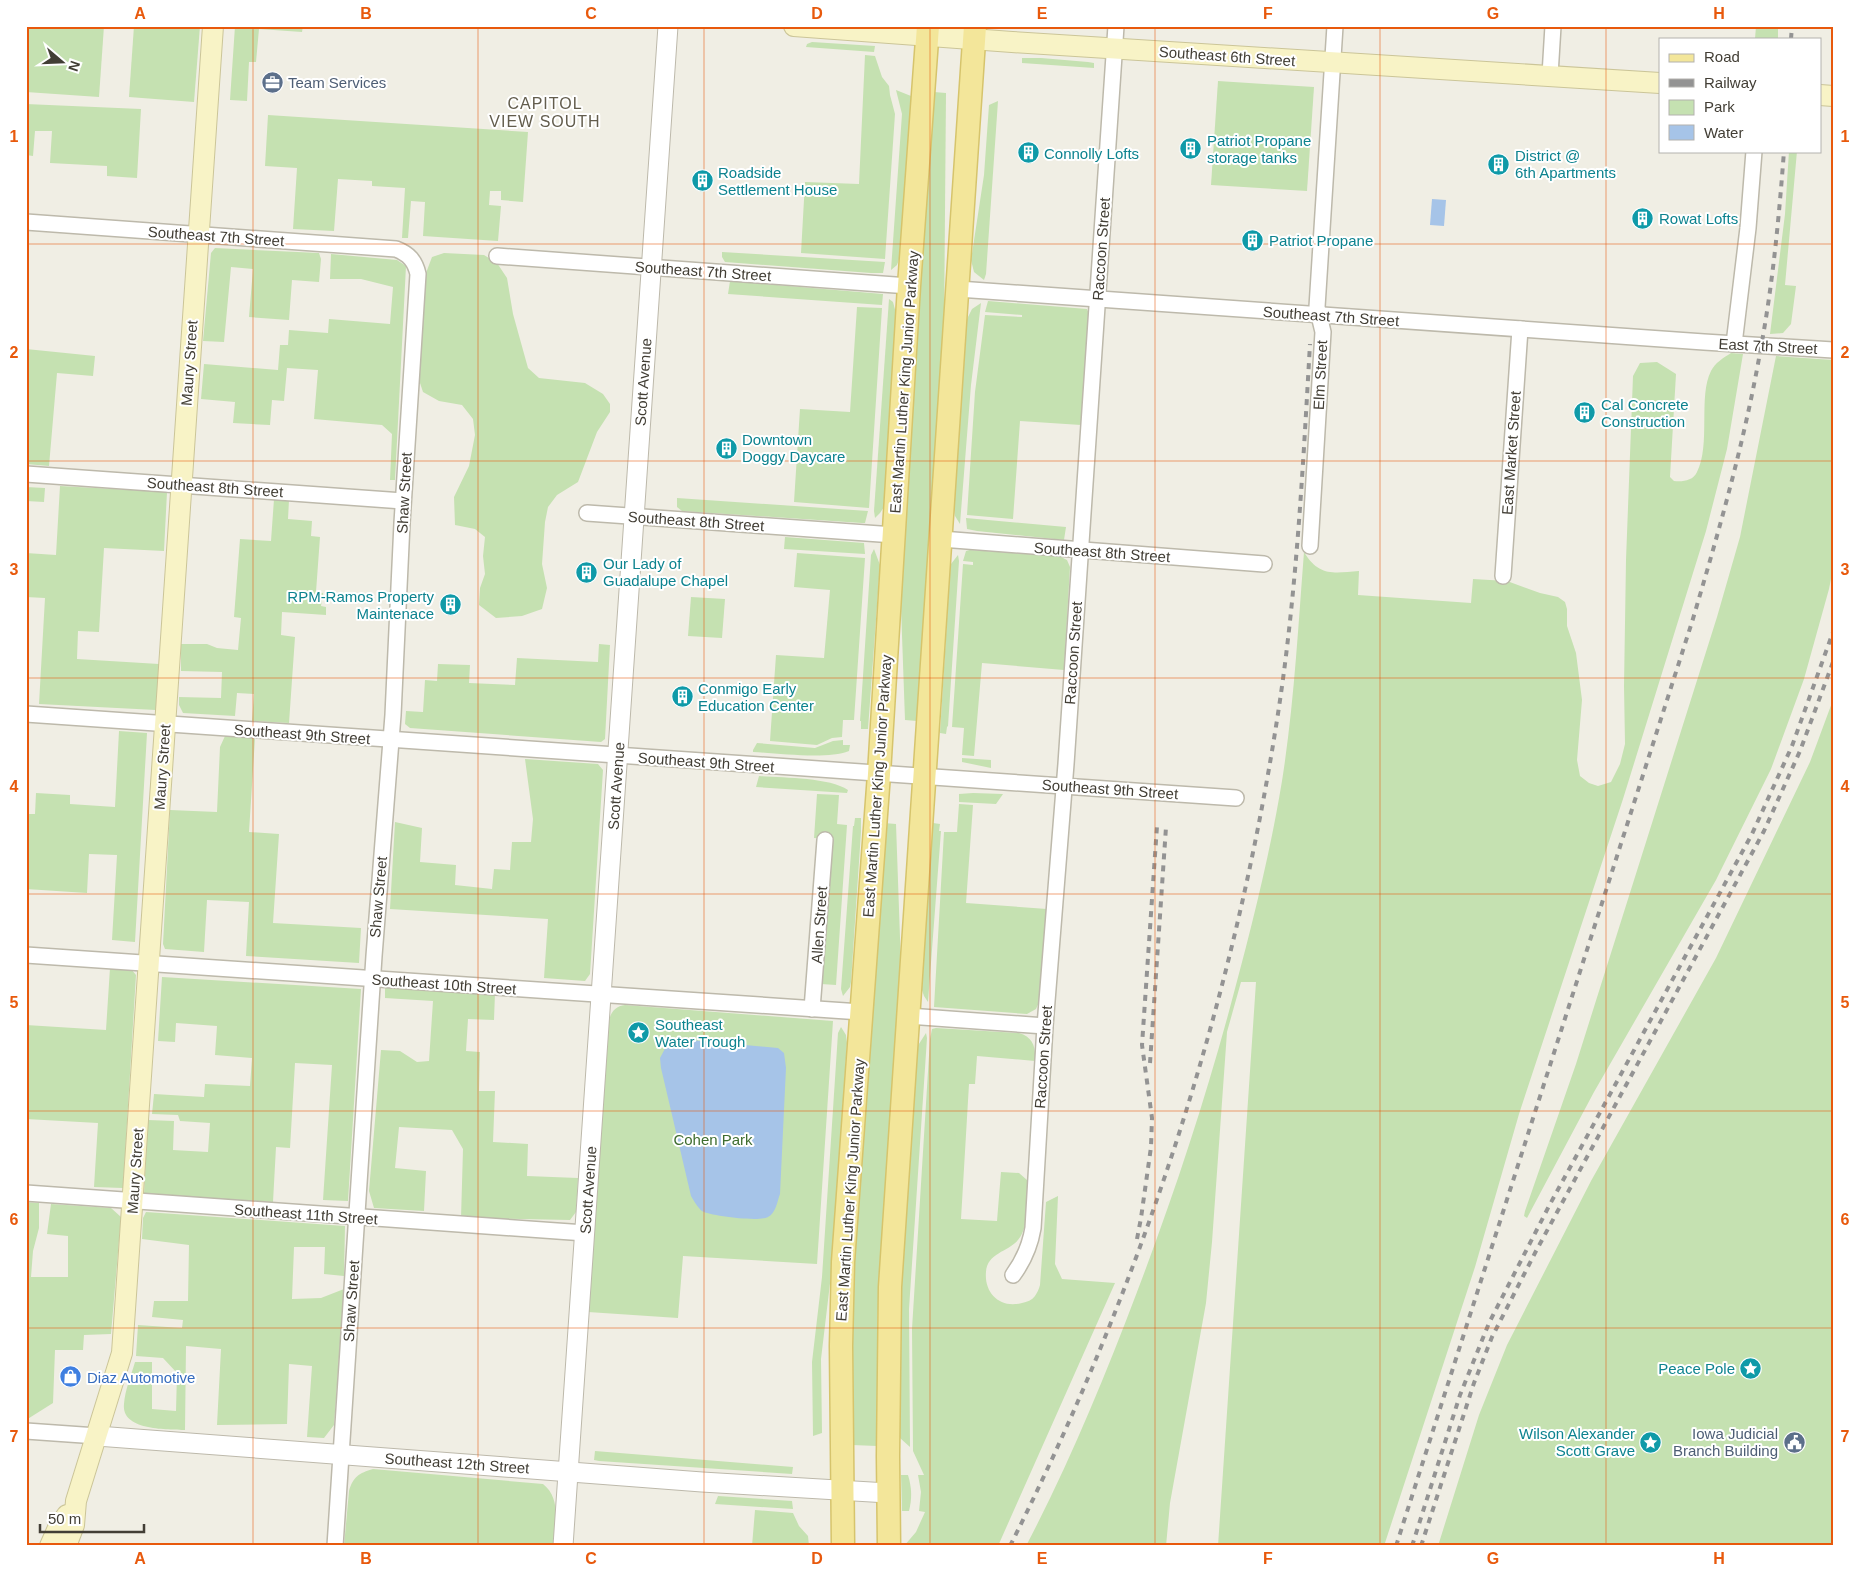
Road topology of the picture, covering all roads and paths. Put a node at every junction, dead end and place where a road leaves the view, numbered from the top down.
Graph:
1 (213, 26) edge
2 (668, 26) edge
3 (794, 26) edge
4 (1116, 26) edge
5 (1335, 26) edge
6 (1554, 26) edge
7 (928, 31) edge
8 (974, 33) edge
9 (1114, 49) junction
10 (1332, 63) junction
11 (1550, 75) junction
12 (1659, 83) edge
13 (1754, 152) edge
14 (26, 222) edge
15 (198, 236) junction
16 (404, 252) joint
17 (497, 256) dead end
18 (651, 267) junction
19 (909, 286) junction
20 (958, 289) junction
21 (1097, 299) junction
22 (1319, 315) junction
23 (1520, 330) junction
24 (1704, 342) joint
25 (1734, 344) junction
26 (1833, 350) edge
27 (26, 474) edge
28 (181, 485) junction
29 (404, 501) junction
30 (587, 513) dead end
31 (634, 516) junction
32 (894, 535) junction
33 (941, 540) junction
34 (1310, 546) dead end
35 (1080, 550) junction
36 (1264, 564) dead end
37 (1503, 576) dead end
38 (26, 714) edge
39 (165, 724) junction
40 (391, 740) junction
41 (618, 756) junction
42 (879, 774) junction
43 (924, 777) junction
44 (1064, 786) junction
45 (1236, 798) dead end
46 (825, 840) dead end
47 (26, 955) edge
48 (149, 964) junction
49 (372, 980) junction
50 (601, 995) junction
51 (812, 1009) junction
52 (861, 1012) junction
53 (908, 1016) junction
54 (1045, 1026) junction
55 (26, 1193) edge
56 (132, 1201) junction
57 (357, 1218) junction
58 (585, 1233) junction
59 (1014, 1275) dead end
60 (26, 1431) edge
61 (97, 1436) junction
62 (341, 1454) junction
63 (568, 1472) junction
64 (843, 1492) junction
65 (888, 1493) junction
66 (76, 1501) junction
67 (50, 1546) edge
68 (66, 1546) edge
69 (335, 1546) edge
70 (563, 1546) edge
71 (843, 1546) edge
72 (889, 1546) edge

1 - 15 main road, Maury Street
2 - 18 street, Scott Avenue
3 - 7 main road, Southeast 6th Street
4 - 9 street, Raccoon Street
5 - 10 street, Elm Street
6 - 11 street
7 - 8 main road, Southeast 6th Street
7 - 19 main road, East Martin Luther King Junior Parkway
8 - 9 main road, Southeast 6th Street
8 - 20 main road
9 - 10 main road, Southeast 6th Street
9 - 21 street, Raccoon Street
10 - 11 main road, Southeast 6th Street
10 - 22 street, Elm Street
11 - 12 main road, Southeast 6th Street
13 - 25 street
14 - 15 street, Southeast 7th Street
15 - 16 street, Southeast 7th Street
15 - 28 main road, Maury Street
16 - 29 street, Shaw Street
17 - 18 street, Southeast 7th Street
18 - 19 street, Southeast 7th Street
18 - 31 street, Scott Avenue
19 - 32 main road, East Martin Luther King Junior Parkway
20 - 21 street, Southeast 7th Street
20 - 33 main road
21 - 22 street, Southeast 7th Street
21 - 35 street, Raccoon Street
22 - 23 street, Southeast 7th Street
22 - 34 street, Elm Street
23 - 24 street, Southeast 7th Street
23 - 37 street, East Market Street
24 - 25 street, East 7th Street
25 - 26 street, East 7th Street
27 - 28 street, Southeast 8th Street
28 - 29 street, Southeast 8th Street
28 - 39 main road, Maury Street
29 - 40 street, Shaw Street
30 - 31 street, Southeast 8th Street
31 - 32 street, Southeast 8th Street
31 - 41 street, Scott Avenue
32 - 42 main road, East Martin Luther King Junior Parkway
33 - 35 street, Southeast 8th Street
33 - 43 main road
35 - 36 street, Southeast 8th Street
35 - 44 street, Raccoon Street
38 - 39 street, Southeast 9th Street
39 - 40 street, Southeast 9th Street
39 - 48 main road, Maury Street
40 - 41 street, Southeast 9th Street
40 - 49 street, Shaw Street
41 - 42 street, Southeast 9th Street
41 - 50 street, Scott Avenue
42 - 43 street, Southeast 9th Street
42 - 52 main road, East Martin Luther King Junior Parkway
43 - 44 street, Southeast 9th Street
43 - 53 main road
44 - 45 street, Southeast 9th Street
44 - 54 street, Raccoon Street
46 - 51 street, Allen Street
47 - 48 street, Southeast 10th Street
48 - 49 street, Southeast 10th Street
48 - 56 main road, Maury Street
49 - 50 street, Southeast 10th Street
49 - 57 street, Shaw Street
50 - 51 street, Southeast 10th Street
50 - 58 street, Scott Avenue
51 - 52 street, Southeast 10th Street
52 - 64 main road, East Martin Luther King Junior Parkway
53 - 54 street
53 - 65 main road
54 - 59 street, Raccoon Street
55 - 56 street, Southeast 11th Street
56 - 57 street, Southeast 11th Street
56 - 61 main road, Maury Street
57 - 58 street, Southeast 11th Street
57 - 62 street, Shaw Street
58 - 63 street, Scott Avenue
60 - 61 street, Southeast 12th Street
61 - 62 street, Southeast 12th Street
61 - 66 main road, Maury Street
62 - 63 street, Southeast 12th Street
62 - 69 street, Shaw Street
63 - 64 street, Southeast 12th Street
63 - 70 street, Scott Avenue
64 - 65 street, Southeast 12th Street
64 - 71 main road, East Martin Luther King Junior Parkway
65 - 72 main road
66 - 67 main road, Maury Street
66 - 68 main road, Maury Street

